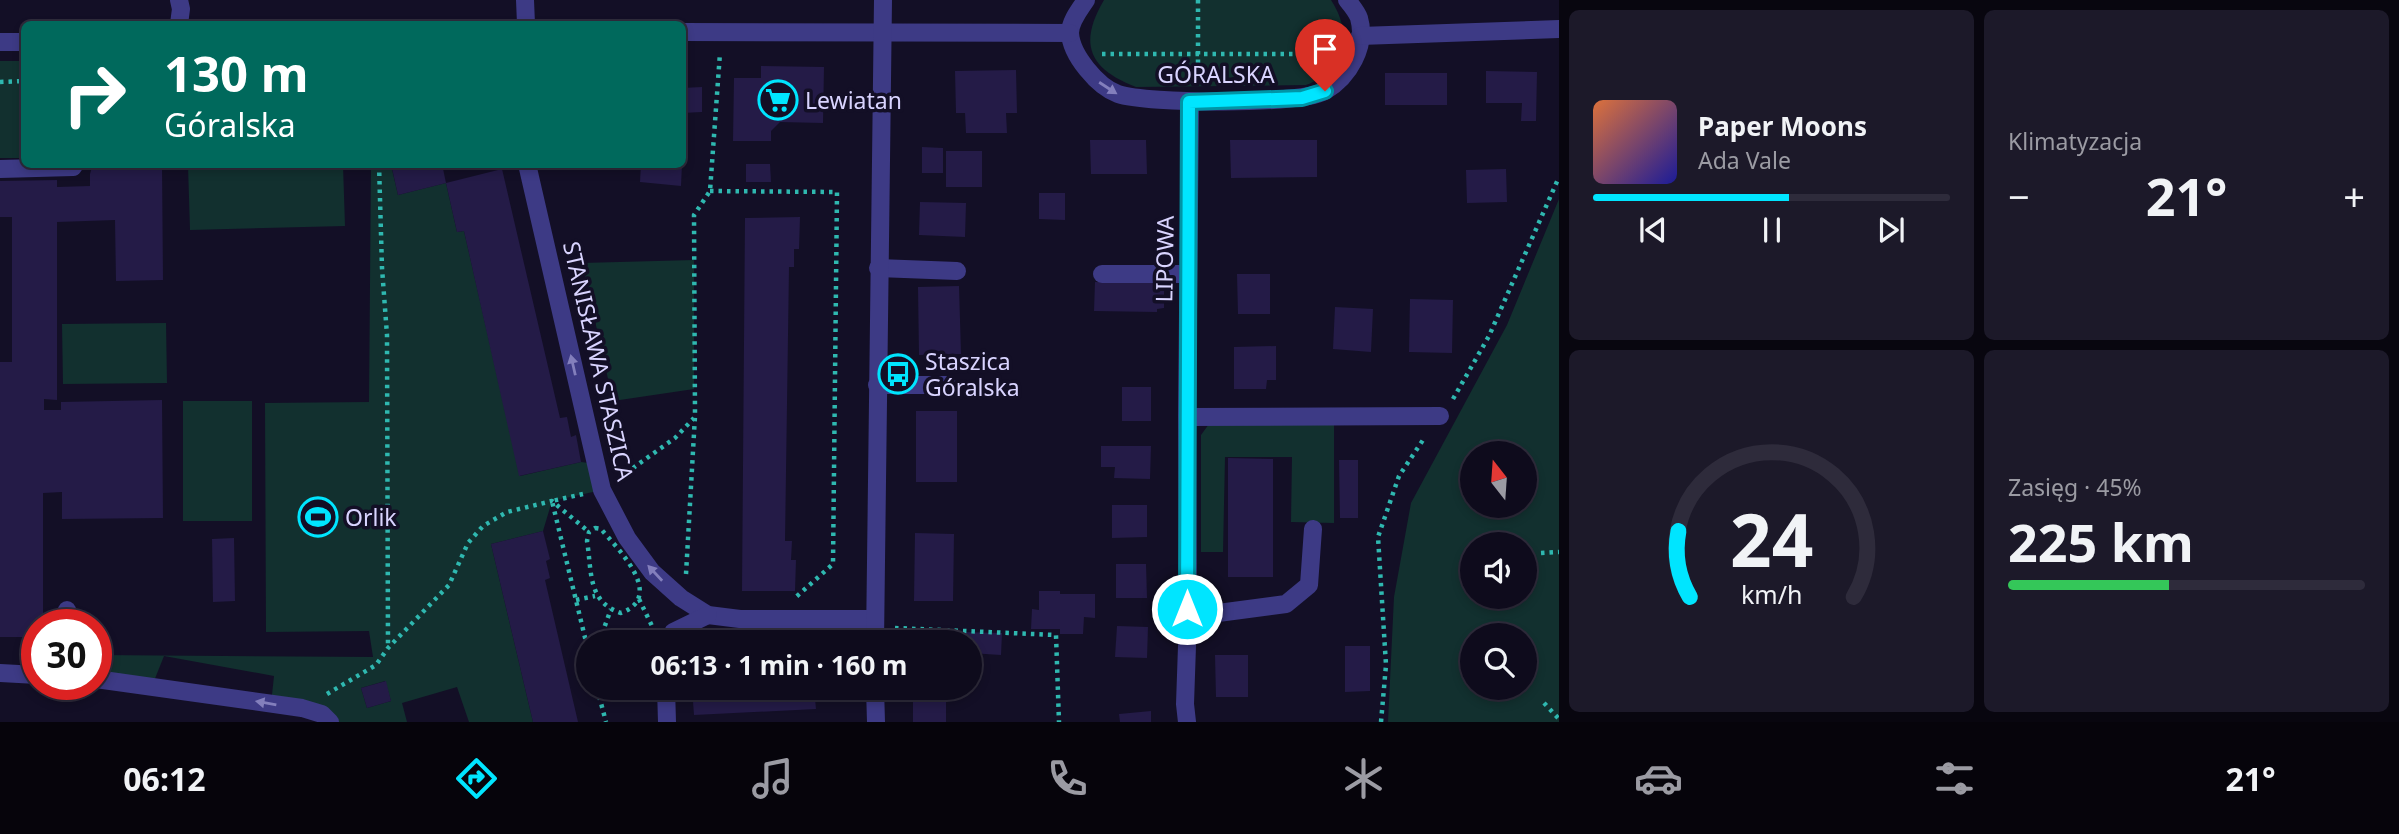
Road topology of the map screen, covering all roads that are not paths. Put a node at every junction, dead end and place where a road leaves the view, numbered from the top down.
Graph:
1 (179, 0) edge
2 (526, 0) edge
3 (883, 0) edge
4 (1086, 0) edge
5 (1347, 0) edge
6 (179, 21) edge
7 (526, 21) edge
8 (1559, 29) edge
9 (686, 32) edge
10 (883, 32) junction
11 (1070, 33) junction
12 (1360, 36) junction
13 (0, 42) edge
14 (21, 42) edge
15 (1194, 102) junction
16 (36, 168) edge
17 (528, 168) edge
18 (0, 169) edge
19 (878, 268) junction
20 (957, 271) dead end
21 (1102, 274) dead end
22 (1188, 274) junction
23 (877, 385) junction
24 (948, 385) dead end
25 (1440, 416) road end
26 (1187, 418) junction
27 (1313, 529) dead end
28 (708, 615) junction
29 (1188, 617) junction
30 (882, 624) junction
31 (677, 630) edge
32 (880, 630) edge
33 (0, 673) edge
34 (21, 674) edge
35 (112, 681) edge
36 (666, 700) edge
37 (876, 700) edge
38 (330, 722) edge
39 (667, 722) edge
40 (876, 722) edge
41 (1187, 722) edge

1 - 6 street
2 - 7 street
3 - 10 street
4 - 11 street
5 - 12 street
8 - 12 street
9 - 10 street
10 - 11 street
10 - 19 street
11 -> 15 street, GÓRALSKA
12 - 15 street, GÓRALSKA
13 - 14 street
15 - 22 street, LIPOWA
16 - 18 street
28 -> 17 street, STANISŁAWA STASZICA
19 - 20 street
19 - 23 street
21 - 22 street
22 - 26 street, LIPOWA
23 - 24 street
23 - 30 street
25 - 26 street
26 - 29 street, LIPOWA
27 - 29 street
28 - 30 street, STANISŁAWA STASZICA
28 - 31 street
29 - 41 street, LIPOWA
30 - 32 street
33 - 34 street
38 -> 35 street
36 - 39 street
37 - 40 street

